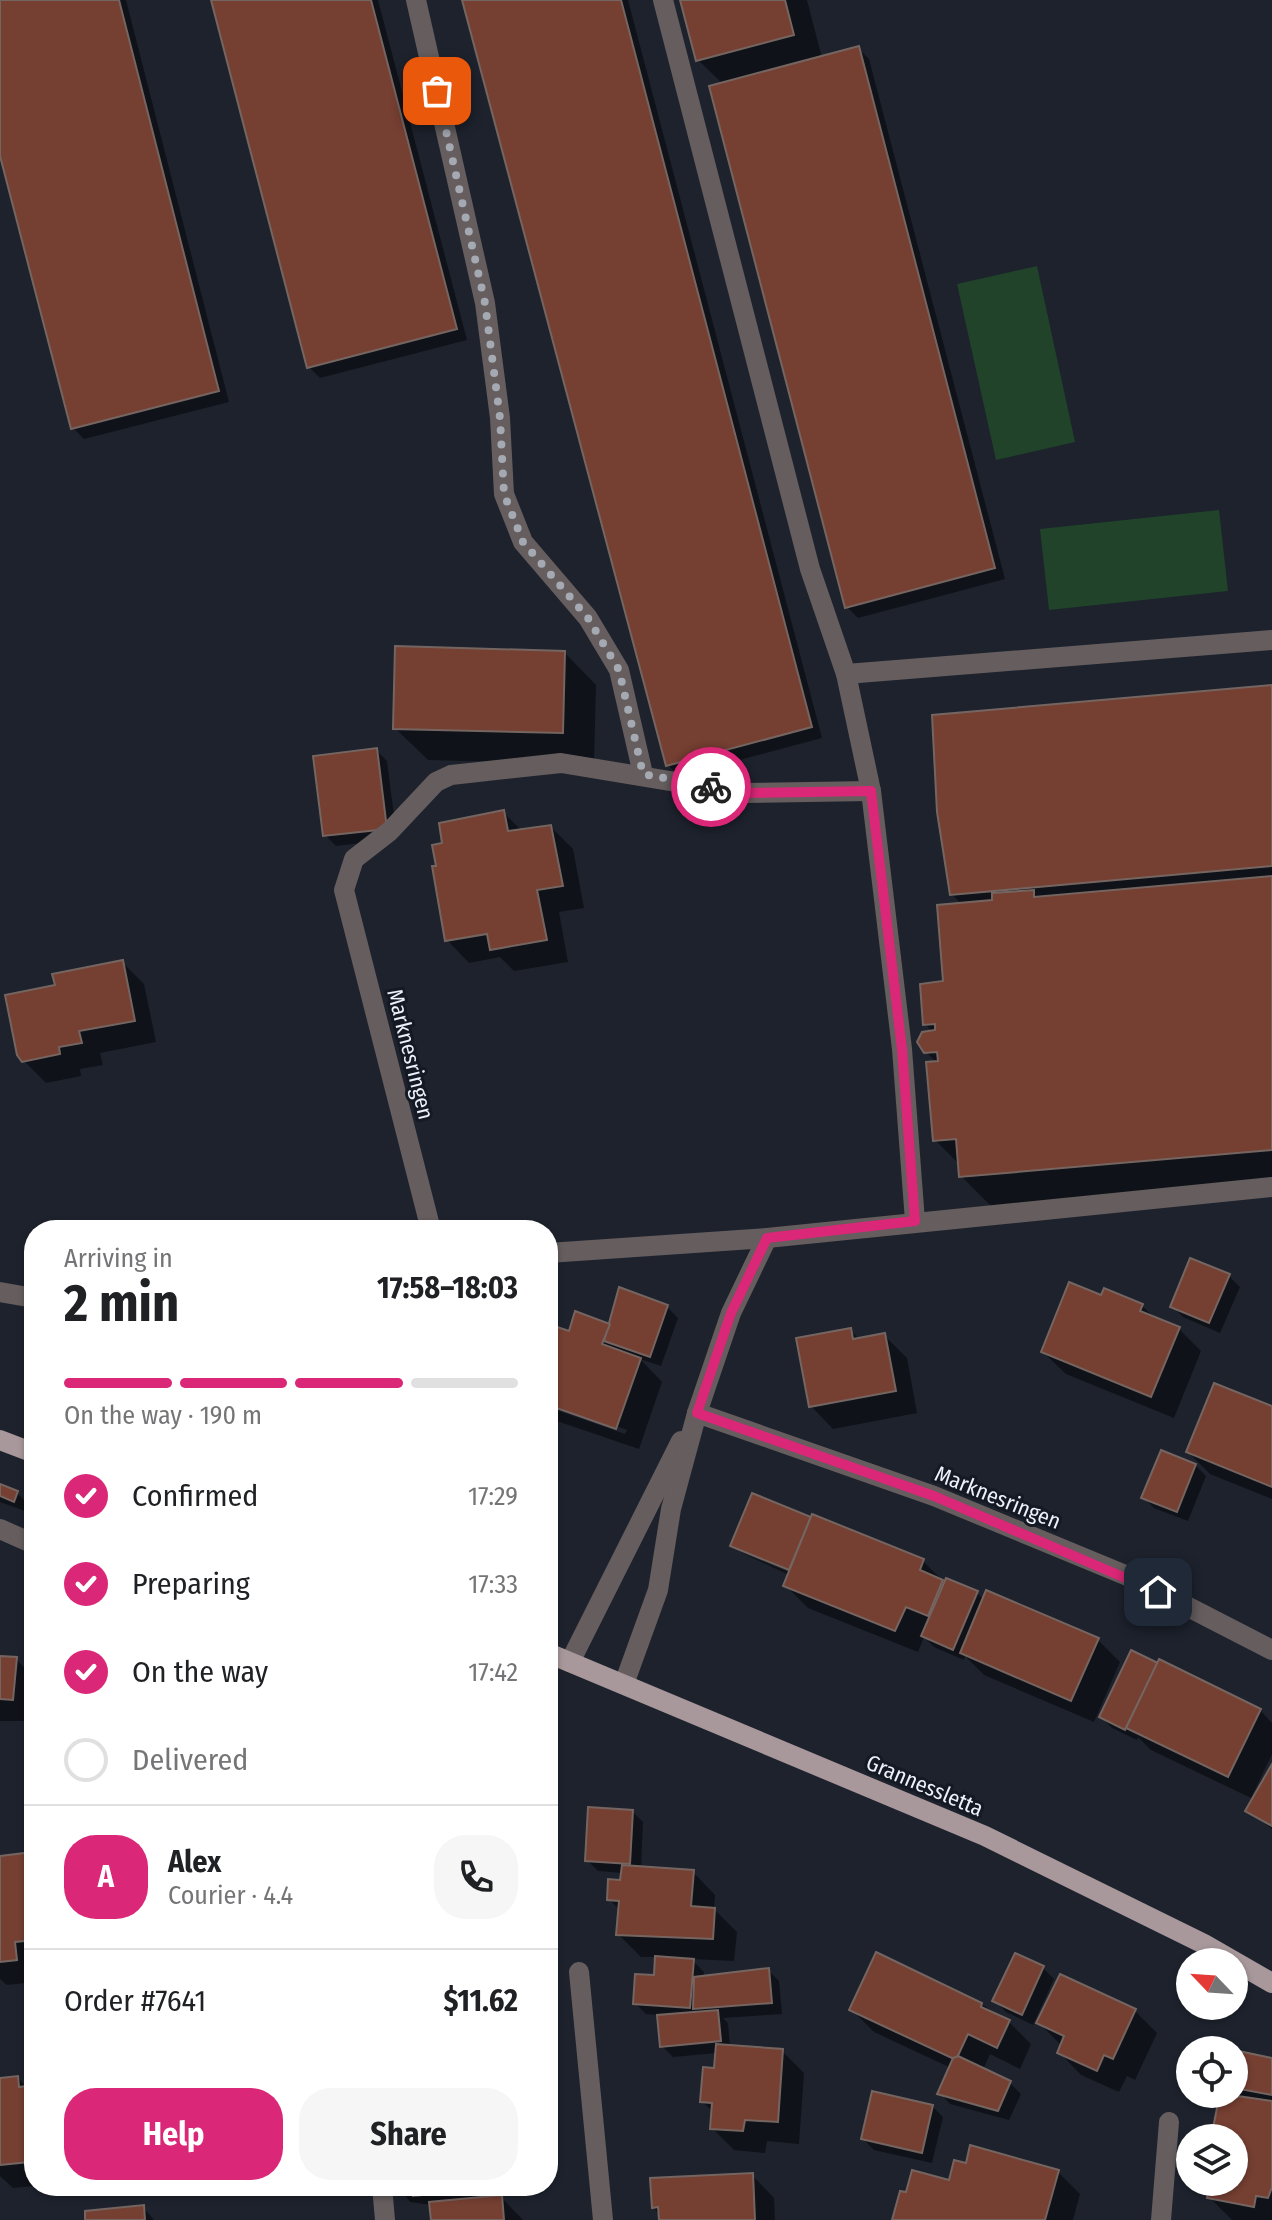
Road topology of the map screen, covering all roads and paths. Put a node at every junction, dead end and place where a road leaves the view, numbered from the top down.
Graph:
1 (416, 0) edge
2 (663, 0) edge
3 (1272, 640) edge
4 (846, 674) junction
5 (643, 774) junction
6 (871, 791) junction
7 (1272, 1187) edge
8 (428, 1220) edge
9 (915, 1221) junction
10 (767, 1238) junction
11 (558, 1252) edge
12 (0, 1292) edge
13 (24, 1296) edge
14 (697, 1413) junction
15 (0, 1440) edge
16 (24, 1449) edge
17 (0, 1529) edge
18 (24, 1540) edge
19 (1272, 1650) edge
20 (558, 1657) edge
21 (570, 1662) junction
22 (624, 1684) junction
23 (579, 1972) dead end
24 (1272, 1983) edge
25 (1169, 2122) dead end
26 (383, 2196) edge
27 (385, 2220) edge
28 (603, 2220) edge
29 (1161, 2220) edge

1 - 5 street
2 - 4 street
3 - 4 street
4 - 6 street
5 - 6 street
5 - 8 street, Marknesringen
6 - 9 street
7 - 9 street
9 - 10 street
10 - 11 street
10 - 14 street
12 - 13 street
14 - 19 street, Marknesringen
14 - 21 street
14 - 22 street
15 - 16 main road
17 - 18 street
20 - 21 main road, Grannessletta
21 - 22 main road, Grannessletta
22 - 24 main road, Grannessletta
23 - 28 street
25 - 29 street
26 - 27 street

